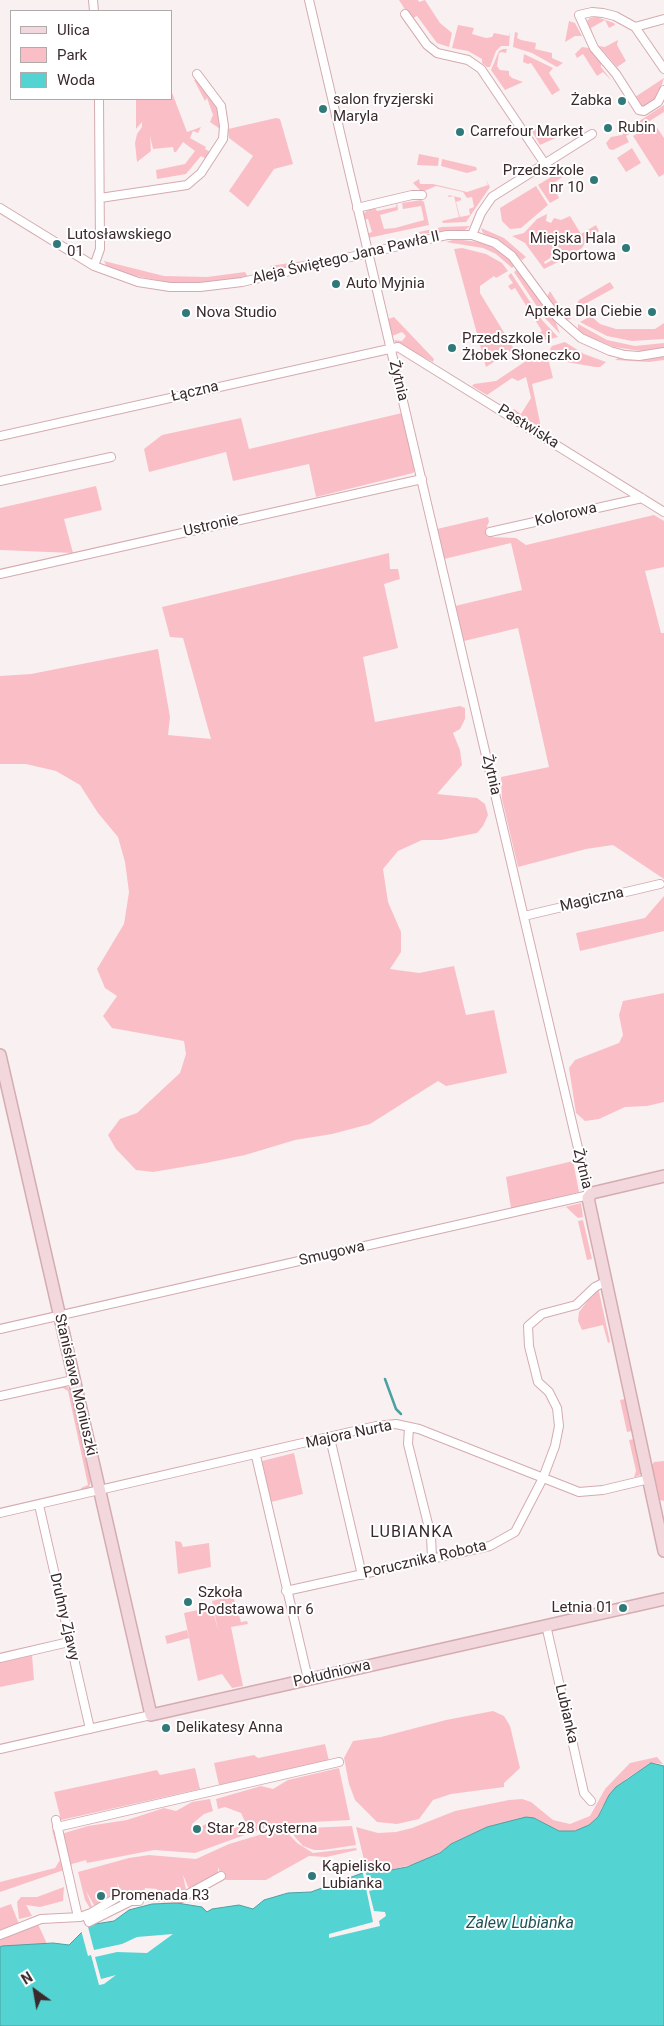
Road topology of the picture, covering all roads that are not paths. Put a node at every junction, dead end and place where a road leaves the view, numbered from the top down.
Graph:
1 (309, 0) edge
2 (405, 14) dead end
3 (664, 19) edge
4 (635, 27) junction
5 (664, 69) edge
6 (197, 74) dead end
7 (664, 90) edge
8 (99, 100) edge
9 (592, 134) dead end
10 (545, 164) junction
11 (422, 195) dead end
12 (100, 198) junction
13 (0, 208) edge
14 (357, 208) junction
15 (472, 235) junction
16 (367, 252) junction
17 (94, 266) junction
18 (390, 347) junction
19 (664, 352) edge
20 (0, 436) edge
21 (111, 457) dead end
22 (422, 479) junction
23 (0, 482) edge
24 (642, 498) junction
25 (664, 512) edge
26 (490, 532) dead end
27 (0, 574) edge
28 (660, 884) dead end
29 (524, 916) junction
30 (0, 1055) edge
31 (664, 1176) edge
32 (589, 1195) junction
33 (606, 1281) junction
34 (59, 1316) junction
35 (0, 1329) edge
36 (73, 1380) junction
37 (0, 1396) edge
38 (409, 1427) junction
39 (330, 1438) junction
40 (256, 1456) junction
41 (543, 1478) junction
42 (649, 1479) junction
43 (100, 1491) junction
44 (38, 1505) junction
45 (0, 1513) edge
46 (664, 1551) edge
47 (432, 1558) junction
48 (362, 1575) junction
49 (286, 1591) junction
50 (664, 1598) edge
51 (546, 1625) junction
52 (69, 1642) junction
53 (1, 1655) edge
54 (308, 1679) junction
55 (150, 1715) junction
56 (90, 1729) junction
57 (0, 1750) edge
58 (339, 1762) dead end
59 (591, 1801) dead end
60 (68, 1872) junction
61 (220, 1878) dead end
62 (75, 1884) dead end
63 (78, 1917) junction
64 (0, 1935) edge

1 - 14 street, Żytnia
2 - 10 street
3 - 4 street
4 - 5 street
4 - 7 street
6 - 12 street
8 - 12 street
9 - 10 street
10 - 15 street
11 - 14 street
12 - 17 street
13 - 17 street, Aleja Świętego Jana Pawła II
14 - 16 street, Żytnia
15 - 16 street, Aleja Świętego Jana Pawła II
15 - 19 street, Aleja Świętego Jana Pawła II
16 - 17 street, Aleja Świętego Jana Pawła II
16 - 18 street, Żytnia
18 - 20 street, Łączna
18 - 22 street, Żytnia
18 - 24 street, Pastwiska
21 - 23 street
22 - 27 street, Ustronie
22 - 29 street, Żytnia
24 - 25 street, Pastwiska
24 - 26 street, Kolorowa
28 - 29 street, Magiczna
29 - 32 street, Żytnia
30 - 34 street, Stanisława Moniuszki
31 - 32 street, Smugowa
32 - 33 street, Żytnia
32 - 34 street, Smugowa
33 - 41 street, Porucznika Robota
33 - 42 street, Żytnia
34 - 35 street, Smugowa
34 - 36 street, Stanisława Moniuszki
36 - 37 street
36 - 43 street, Stanisława Moniuszki
38 - 39 street, Majora Nurta
38 - 41 street, Majora Nurta
38 - 47 street
39 - 40 street, Majora Nurta
39 - 48 street
40 - 43 street, Majora Nurta
40 - 49 street
41 - 42 street, Majora Nurta
41 - 47 street, Porucznika Robota
42 - 46 street, Żytnia
43 - 44 street, Majora Nurta
43 - 55 street, Stanisława Moniuszki
44 - 45 street, Majora Nurta
44 - 52 street, Druhny Zjawy
47 - 48 street, Porucznika Robota
48 - 49 street, Porucznika Robota
49 - 54 street
50 - 51 street, Południowa
51 - 54 street, Południowa
51 - 59 street, Lubianka
52 - 53 street
52 - 56 street, Druhny Zjawy
54 - 55 street, Południowa
55 - 56 street, Południowa
56 - 57 street, Południowa
58 - 60 street
60 - 62 street
60 - 63 street
61 - 63 street
63 - 64 street

